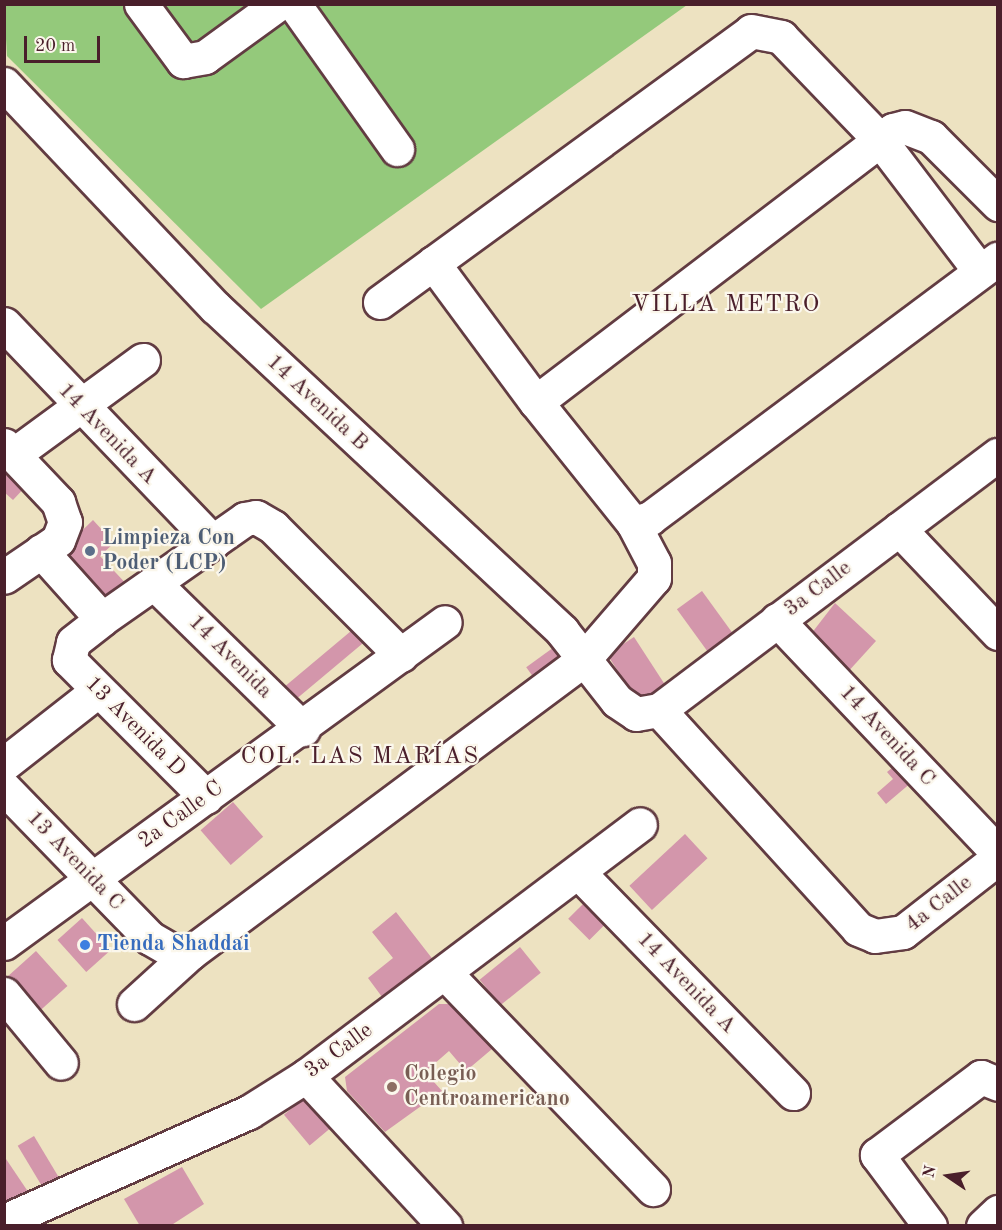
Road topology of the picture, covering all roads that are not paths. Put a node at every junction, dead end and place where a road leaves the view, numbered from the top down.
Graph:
1 (141, 4) edge
2 (278, 4) edge
3 (294, 4) edge
4 (4, 84) edge
5 (880, 140) junction
6 (397, 149) dead end
7 (998, 204) edge
8 (433, 263) junction
9 (988, 264) edge
10 (380, 302) dead end
11 (4, 324) edge
12 (143, 360) dead end
13 (536, 402) junction
14 (81, 408) junction
15 (9, 450) edge
16 (998, 455) edge
17 (633, 523) junction
18 (898, 529) junction
19 (213, 542) junction
20 (41, 551) junction
21 (4, 577) edge
22 (156, 585) junction
23 (102, 619) junction
24 (777, 620) junction
25 (445, 622) dead end
26 (998, 633) edge
27 (401, 655) junction
28 (584, 659) junction
29 (97, 691) junction
30 (648, 712) junction
31 (303, 729) junction
32 (4, 764) edge
33 (4, 788) edge
34 (206, 797) junction
35 (640, 824) dead end
36 (998, 853) edge
37 (998, 858) edge
38 (579, 873) junction
39 (93, 878) junction
40 (875, 936) joint
41 (4, 943) edge
42 (183, 953) junction
43 (445, 973) junction
44 (4, 994) edge
45 (134, 1005) dead end
46 (61, 1063) dead end
47 (306, 1076) junction
48 (995, 1076) edge
49 (793, 1093) dead end
50 (653, 1189) dead end
51 (998, 1212) edge
52 (4, 1221) edge
53 (445, 1226) edge
54 (930, 1226) edge
55 (983, 1226) edge

1 - 2 street
3 - 6 street
4 - 28 street, 14 Avenida B
5 - 7 street
5 - 8 street
5 - 9 street
5 - 13 street
8 - 10 street
8 - 13 street
9 - 17 street
11 - 14 street, 14 Avenida A
12 - 14 street
13 - 17 street
14 - 15 street
14 - 19 street, 14 Avenida A
15 - 20 street
16 - 18 street, 3a Calle
17 - 28 street
18 - 24 street, 3a Calle
18 - 26 street
19 - 22 street
19 - 27 street
20 - 21 street
20 - 23 street
22 - 23 street
22 - 31 street, 14 Avenida
23 - 29 street, 13 Avenida D
24 - 30 street, 3a Calle
24 - 36 street, 14 Avenida C
25 - 27 street, 2a Calle C
27 - 31 street, 2a Calle C
28 - 30 street, 14 Avenida B
28 - 42 street
29 - 32 street
29 - 34 street, 13 Avenida D
30 - 40 street, 14 Avenida B
31 - 34 street, 2a Calle C
33 - 39 street, 13 Avenida C
34 - 39 street, 2a Calle C
35 - 38 street, 3a Calle
37 - 40 street, 4a Calle
38 - 43 street, 3a Calle
38 - 49 street, 14 Avenida A
39 - 41 street, 2a Calle C
39 - 42 street, 13 Avenida C
42 - 45 street
43 - 47 street, 3a Calle
43 - 50 street
44 - 46 street
47 - 52 street, 3a Calle
47 - 53 street
48 - 54 street
51 - 55 street

